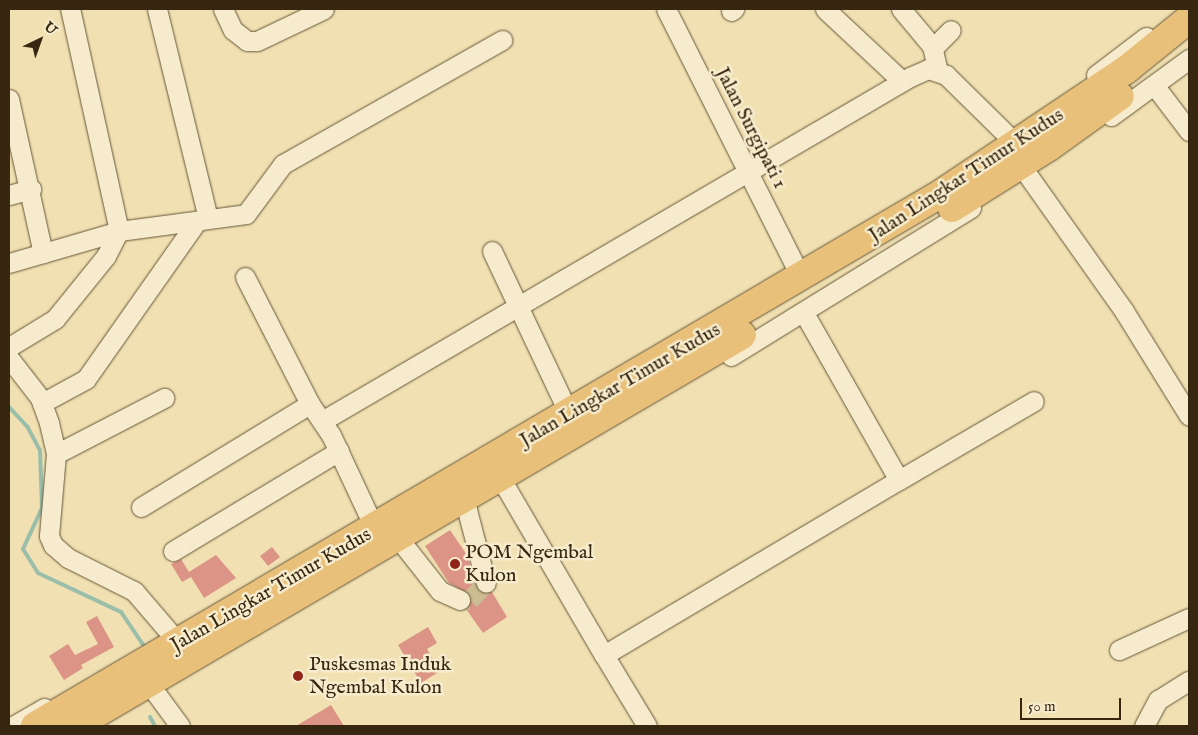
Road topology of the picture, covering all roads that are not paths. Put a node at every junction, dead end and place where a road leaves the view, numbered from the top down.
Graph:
1 (70, 9) edge
2 (157, 9) edge
3 (224, 9) edge
4 (324, 9) edge
5 (666, 9) edge
6 (825, 9) edge
7 (901, 9) edge
8 (1184, 9) edge
9 (1189, 19) edge
10 (951, 30) dead end
11 (502, 40) dead end
12 (1189, 44) edge
13 (933, 48) junction
14 (1189, 59) edge
15 (938, 70) junction
16 (902, 81) junction
17 (1154, 85) junction
18 (9, 99) edge
19 (12, 129) edge
20 (1189, 131) edge
21 (1008, 136) junction
22 (748, 172) junction
23 (1027, 174) junction
24 (31, 189) junction
25 (9, 195) edge
26 (203, 220) junction
27 (119, 231) junction
28 (492, 251) dead end
29 (43, 253) junction
30 (9, 263) edge
31 (796, 268) junction
32 (245, 277) dead end
33 (517, 304) junction
34 (804, 313) junction
35 (9, 347) edge
36 (9, 358) edge
37 (164, 398) dead end
38 (1034, 401) dead end
39 (42, 403) junction
40 (564, 403) junction
41 (310, 404) junction
42 (1189, 416) edge
43 (322, 421) junction
44 (339, 451) junction
45 (56, 454) junction
46 (899, 480) junction
47 (504, 483) junction
48 (457, 492) junction
49 (141, 507) dead end
50 (385, 534) junction
51 (174, 551) dead end
52 (486, 583) dead end
53 (460, 600) dead end
54 (1189, 618) edge
55 (170, 633) junction
56 (1119, 650) dead end
57 (604, 655) junction
58 (1189, 681) edge
59 (155, 692) junction
60 (13, 726) edge
61 (35, 726) edge
62 (75, 726) edge
63 (97, 726) edge
64 (180, 726) edge
65 (647, 726) edge
66 (1144, 726) edge

1 - 27 street
2 - 26 street
3 - 4 street
5 - 22 street, Jalan Surgipati 1
6 - 16 street
7 - 13 street
8 - 21 street
9 - 48 highway, Jalan Lingkar Timur Kudus
10 - 13 street
11 - 26 street
12 - 47 highway, Jalan Lingkar Timur Kudus
13 - 15 street
14 - 17 street
15 - 16 street
15 - 21 street
16 - 22 street
17 - 20 street
17 - 23 street
18 - 19 street
19 - 24 street
21 - 31 street
22 - 31 street, Jalan Surgipati 1
22 - 33 street
23 - 34 street
23 - 42 street
24 - 25 street
24 - 29 street
26 - 27 street
26 - 39 street
27 - 29 street
27 - 35 street
28 - 33 street
29 - 30 street
31 - 40 street
32 - 41 street
33 - 40 street
33 - 43 street
34 - 46 street
34 - 47 street
36 - 39 street
37 - 45 street
38 - 46 street
39 - 45 street
40 - 48 street
41 - 43 street
41 - 49 street
43 - 44 street
44 - 50 street
44 - 51 street
45 - 55 street
46 - 57 street
47 - 48 highway, Jalan Lingkar Timur Kudus
47 - 57 street
48 - 50 highway, Jalan Lingkar Timur Kudus
48 - 52 street
50 - 53 street
50 - 55 street
50 - 59 street
50 - 61 highway, Jalan Lingkar Timur Kudus
50 - 62 highway, Jalan Lingkar Timur Kudus
54 - 56 street
55 - 60 street
57 - 65 street
58 - 66 street
59 - 63 street
59 - 64 street

